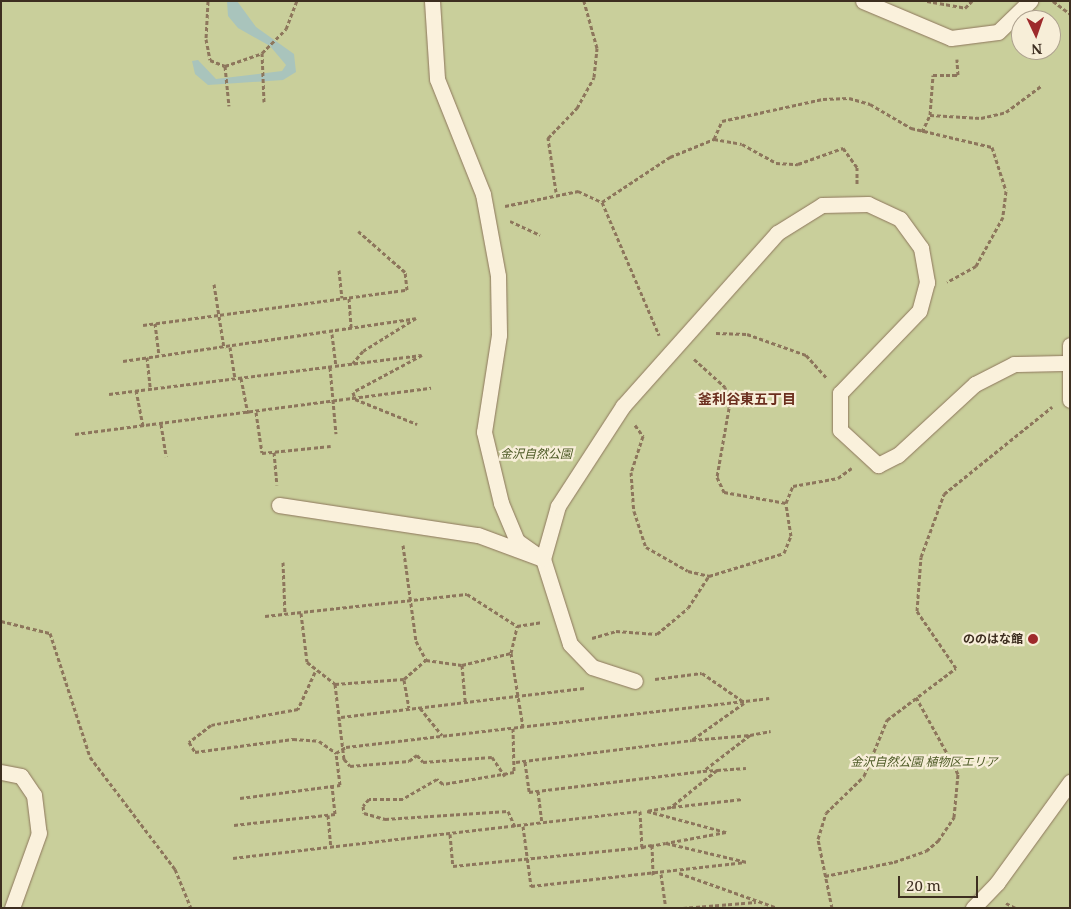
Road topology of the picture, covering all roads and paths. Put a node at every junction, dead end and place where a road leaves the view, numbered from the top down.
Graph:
1 (208, 1) edge
2 (297, 1) edge
3 (432, 1) edge
4 (584, 1) edge
5 (863, 1) edge
6 (927, 1) edge
7 (972, 1) edge
8 (1030, 1) edge
9 (1053, 1) edge
10 (1070, 14) edge
11 (262, 53) junction
12 (225, 66) junction
13 (958, 75) dead end
14 (1041, 86) dead end
15 (264, 102) dead end
16 (229, 106) dead end
17 (930, 116) junction
18 (922, 132) junction
19 (714, 139) junction
20 (556, 192) junction
21 (602, 202) junction
22 (856, 204) junction
23 (487, 210) junction
24 (358, 231) dead end
25 (540, 235) dead end
26 (339, 270) dead end
27 (927, 282) junction
28 (214, 284) dead end
29 (340, 298) junction
30 (350, 298) junction
31 (219, 314) junction
32 (155, 323) junction
33 (143, 325) dead end
34 (688, 327) junction
35 (352, 328) junction
36 (332, 334) junction
37 (1070, 345) edge
38 (230, 346) junction
39 (224, 348) junction
40 (672, 348) junction
41 (160, 356) junction
42 (147, 358) junction
43 (123, 361) dead end
44 (1067, 362) junction
45 (353, 364) junction
46 (337, 366) junction
47 (328, 367) junction
48 (233, 378) junction
49 (243, 378) junction
50 (150, 388) junction
51 (431, 388) dead end
52 (135, 390) junction
53 (109, 394) dead end
54 (840, 394) junction
55 (355, 399) junction
56 (1070, 400) edge
57 (333, 402) junction
58 (623, 406) junction
59 (258, 412) junction
60 (247, 414) junction
61 (162, 424) junction
62 (417, 424) dead end
63 (142, 426) junction
64 (75, 434) dead end
65 (336, 434) dead end
66 (331, 446) dead end
67 (274, 452) junction
68 (868, 456) junction
69 (166, 457) dead end
70 (786, 503) junction
71 (279, 505) joint
72 (402, 545) dead end
73 (543, 560) junction
74 (284, 562) dead end
75 (709, 576) junction
76 (410, 598) junction
77 (301, 613) junction
78 (285, 614) junction
79 (265, 616) dead end
80 (560, 619) junction
81 (1, 621) edge
82 (517, 626) junction
83 (570, 644) junction
84 (511, 653) junction
85 (426, 660) junction
86 (462, 665) junction
87 (315, 672) junction
88 (404, 679) junction
89 (635, 682) joint
90 (335, 684) junction
91 (596, 686) dead end
92 (517, 696) junction
93 (916, 697) junction
94 (769, 698) dead end
95 (465, 702) junction
96 (745, 702) junction
97 (406, 708) junction
98 (421, 708) junction
99 (341, 717) junction
100 (523, 727) junction
101 (513, 728) junction
102 (771, 731) dead end
103 (750, 735) junction
104 (443, 736) junction
105 (692, 740) junction
106 (346, 747) junction
107 (336, 753) junction
108 (962, 758) dead end
109 (516, 762) junction
110 (526, 762) junction
111 (953, 764) junction
112 (746, 768) dead end
113 (717, 770) junction
114 (703, 771) junction
115 (1, 772) edge
116 (505, 776) junction
117 (1070, 782) edge
118 (332, 786) junction
119 (538, 791) junction
120 (240, 798) dead end
121 (743, 799) dead end
122 (671, 807) junction
123 (328, 815) junction
124 (542, 823) junction
125 (234, 825) dead end
126 (523, 826) junction
127 (515, 827) junction
128 (450, 834) junction
129 (666, 843) junction
130 (652, 845) junction
131 (331, 847) junction
132 (642, 847) junction
133 (233, 858) dead end
134 (527, 859) junction
135 (677, 872) junction
136 (661, 874) junction
137 (653, 875) junction
138 (826, 876) junction
139 (759, 901) junction
140 (721, 906) edge
141 (12, 908) edge
142 (191, 908) edge
143 (666, 908) edge
144 (683, 908) edge
145 (778, 908) edge
146 (832, 908) edge
147 (973, 908) edge

1 - 12 path
2 - 11 path
3 - 23 lane
4 - 20 path
5 - 8 lane
6 - 7 path
9 - 10 path
11 - 12 path
11 - 15 path
12 - 16 path
13 - 17 path
14 - 17 path
17 - 18 path
18 - 19 path
18 - 27 path
19 - 21 path
19 - 22 path
20 - 21 path
20 - 23 path
21 - 40 path
22 - 27 lane
22 - 34 lane
23 - 25 path
23 - 73 lane
24 - 30 path
26 - 29 path
27 - 54 lane
28 - 31 path
29 - 30 path
29 - 31 path
30 - 35 path
31 - 32 path
31 - 39 path
32 - 33 path
32 - 41 path
34 - 40 lane
34 - 54 path
35 - 36 path
35 - 45 path
36 - 38 path
36 - 46 path
37 - 44 lane
38 - 39 path
38 - 48 path
39 - 41 path
40 - 58 lane
40 - 70 path
41 - 42 path
42 - 43 path
42 - 50 path
44 - 56 lane
44 - 68 lane
45 - 46 path
45 - 55 path
46 - 47 path
47 - 49 path
47 - 57 path
48 - 49 path
48 - 50 path
49 - 60 path
50 - 52 path
51 - 55 path
52 - 53 path
52 - 63 path
54 - 68 lane
55 - 57 path
55 - 62 path
56 - 93 path
57 - 59 path
57 - 65 path
58 - 73 lane
58 - 75 path
59 - 60 path
59 - 67 path
60 - 61 path
61 - 63 path
61 - 69 path
63 - 64 path
66 - 67 path
67 - 71 path
68 - 70 path
70 - 75 path
71 - 73 lane
72 - 76 path
73 - 80 lane
74 - 78 path
75 - 83 path
76 - 77 path
76 - 82 path
76 - 85 path
77 - 78 path
77 - 87 path
78 - 79 path
80 - 82 path
80 - 83 lane
81 - 142 path
82 - 84 path
83 - 89 lane
84 - 86 path
84 - 92 path
85 - 86 path
85 - 88 path
86 - 95 path
87 - 90 path
87 - 107 path
88 - 90 path
88 - 97 path
89 - 96 path
90 - 99 path
91 - 92 path
92 - 95 path
92 - 100 path
93 - 111 path
93 - 138 path
94 - 96 path
95 - 98 path
96 - 100 path
96 - 105 path
97 - 98 path
97 - 99 path
98 - 104 path
99 - 106 path
100 - 101 path
101 - 104 path
101 - 109 path
102 - 103 path
103 - 105 path
103 - 114 path
104 - 106 path
105 - 110 path
106 - 107 path
106 - 116 path
107 - 118 path
108 - 111 path
109 - 110 path
109 - 116 path
110 - 119 path
111 - 138 path
112 - 113 path
113 - 114 path
113 - 122 path
114 - 119 path
115 - 141 lane
116 - 127 path
117 - 147 lane
118 - 120 path
118 - 123 path
119 - 124 path
121 - 122 path
122 - 129 path
123 - 125 path
123 - 131 path
124 - 126 path
124 - 132 path
126 - 127 path
126 - 134 path
127 - 128 path
128 - 131 path
128 - 134 path
129 - 130 path
129 - 135 path
130 - 132 path
130 - 137 path
131 - 133 path
132 - 134 path
134 - 137 path
135 - 136 path
135 - 139 path
136 - 137 path
136 - 143 path
138 - 146 path
139 - 140 path
139 - 145 path
140 - 144 path

